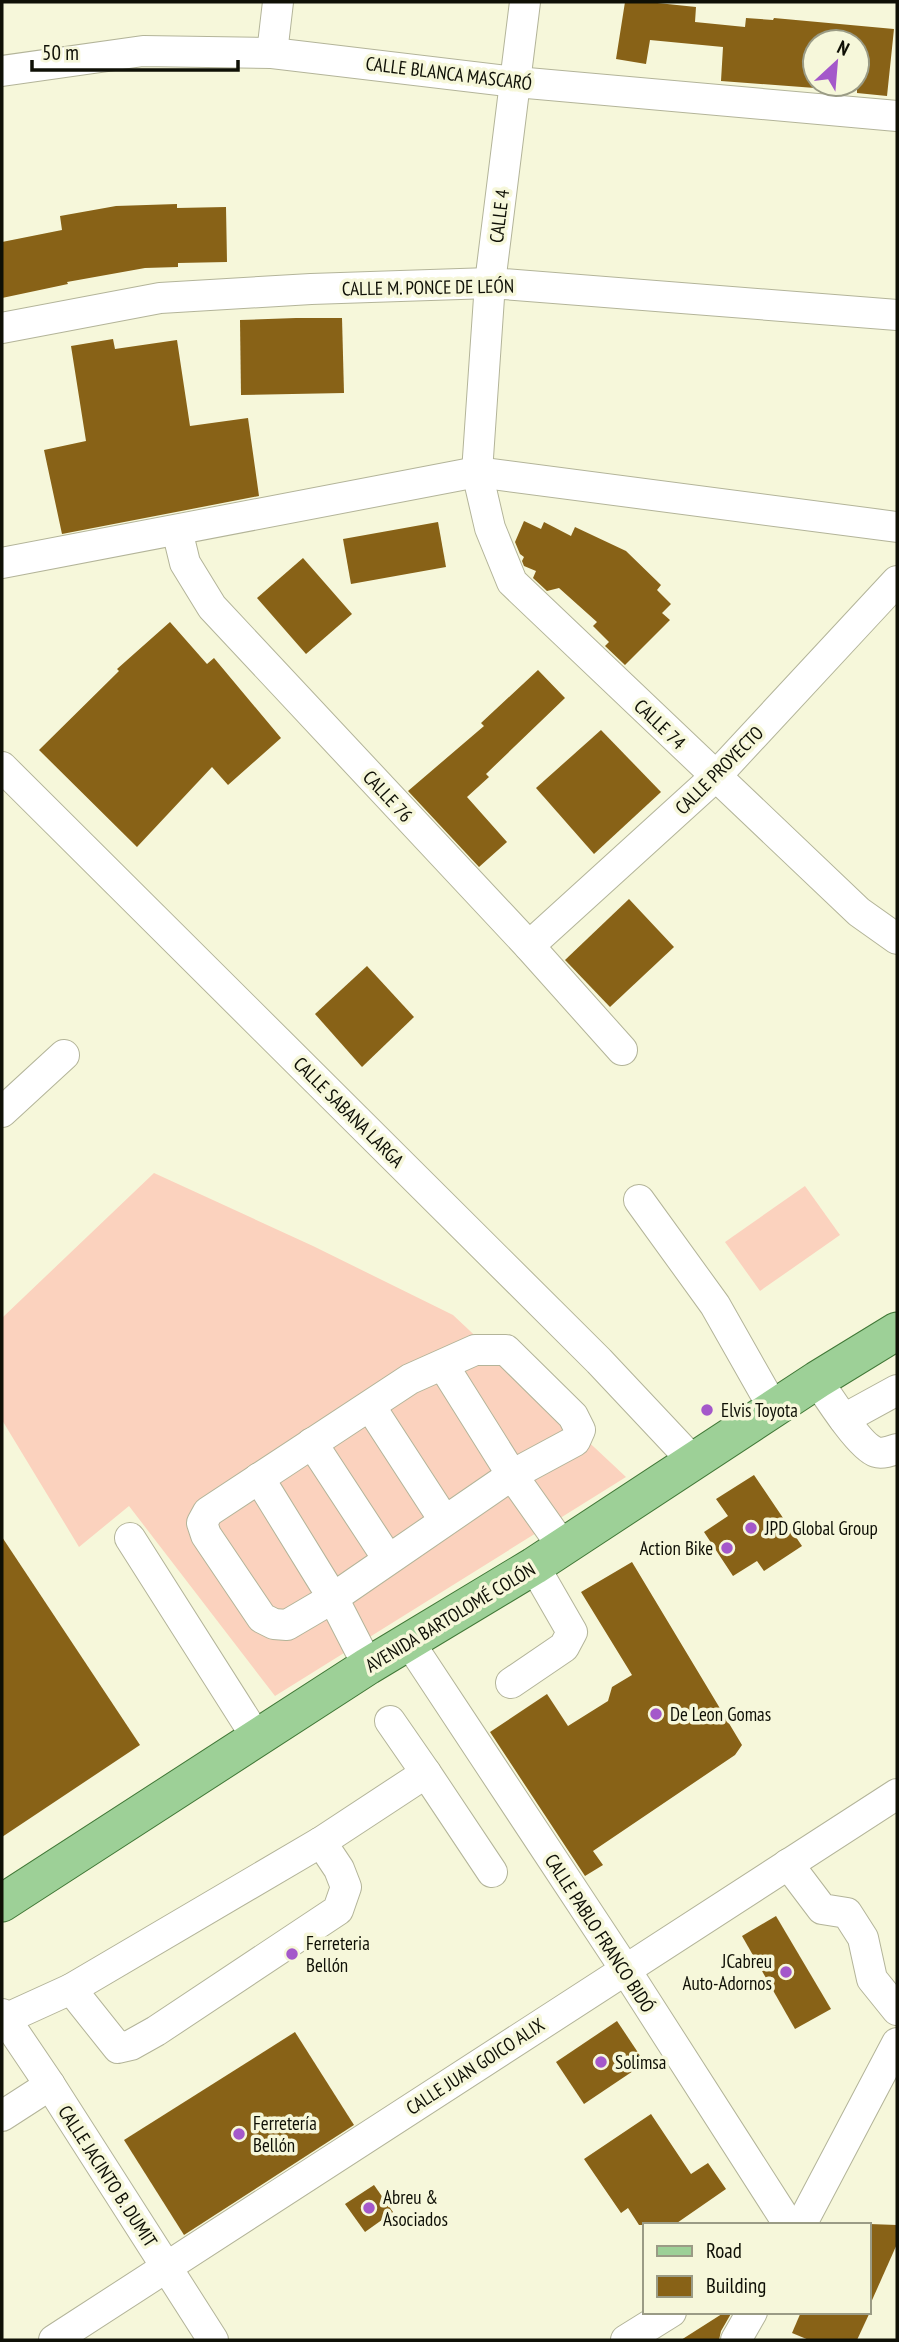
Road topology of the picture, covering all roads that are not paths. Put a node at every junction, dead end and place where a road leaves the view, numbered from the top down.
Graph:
1 (278, 2) edge
2 (525, 2) edge
3 (272, 53) junction
4 (2, 71) edge
5 (516, 82) junction
6 (897, 117) edge
7 (490, 283) junction
8 (897, 315) edge
9 (2, 328) edge
10 (477, 472) junction
11 (897, 527) edge
12 (177, 530) junction
13 (2, 563) edge
14 (897, 581) edge
15 (2, 767) edge
16 (715, 777) junction
17 (897, 939) edge
18 (529, 946) junction
19 (622, 1049) dead end
20 (64, 1055) dead end
21 (2, 1112) edge
22 (639, 1200) dead end
23 (897, 1331) edge
24 (443, 1364) junction
25 (817, 1380) junction
26 (897, 1390) edge
27 (370, 1406) junction
28 (774, 1409) junction
29 (844, 1419) junction
30 (312, 1443) junction
31 (897, 1450) edge
32 (693, 1461) junction
33 (512, 1475) junction
34 (259, 1478) junction
35 (444, 1520) junction
36 (130, 1538) dead end
37 (548, 1557) junction
38 (388, 1559) junction
39 (333, 1598) junction
40 (409, 1642) junction
41 (368, 1666) junction
42 (511, 1683) dead end
43 (390, 1721) dead end
44 (257, 1738) junction
45 (426, 1773) junction
46 (897, 1794) edge
47 (321, 1842) junction
48 (788, 1864) junction
49 (492, 1872) dead end
50 (2, 1903) edge
51 (625, 1969) junction
52 (71, 1989) junction
53 (897, 2010) edge
54 (4, 2017) edge
55 (897, 2043) edge
56 (50, 2085) junction
57 (2, 2116) edge
58 (788, 2223) edge
59 (802, 2223) edge
60 (167, 2267) junction
61 (668, 2314) edge
62 (751, 2314) edge
63 (54, 2340) edge
64 (213, 2340) edge
65 (626, 2340) edge
66 (736, 2340) edge

1 - 3 street
2 - 5 street, CALLE 4
3 - 4 street, CALLE BLANCA MASCARÓ
3 - 5 street, CALLE BLANCA MASCARÓ
5 - 6 street, CALLE BLANCA MASCARÓ
5 - 7 street, CALLE 4
7 - 8 street, CALLE M. PONCE DE LEÓN
7 - 9 street, CALLE M. PONCE DE LEÓN
7 - 10 street, CALLE 4
10 - 11 street
10 - 12 street
10 - 16 street, CALLE 74
12 - 13 street
12 - 18 street, CALLE 76
14 - 16 street, CALLE PROYECTO
15 - 32 street, CALLE SABANA LARGA
16 - 17 street, CALLE 74
16 - 18 street, CALLE PROYECTO
18 - 19 street, CALLE 76
20 - 21 street
22 - 28 street
23 - 25 main road, AVENIDA BARTOLOMÉ COLÓN
24 - 27 street
24 - 33 street
24 - 33 street
25 - 28 main road, AVENIDA BARTOLOMÉ COLÓN
25 - 29 street
26 - 29 street
27 - 30 street
27 - 35 street
28 - 32 main road, AVENIDA BARTOLOMÉ COLÓN
29 - 31 street
30 - 34 street
30 - 38 street
32 - 37 main road, AVENIDA BARTOLOMÉ COLÓN
33 - 35 street
33 - 37 street
34 - 39 street
34 - 39 street
35 - 38 street
36 - 44 street
37 - 40 main road, AVENIDA BARTOLOMÉ COLÓN
37 - 42 street
38 - 39 street
39 - 41 street
40 - 41 main road, AVENIDA BARTOLOMÉ COLÓN
40 - 51 street, CALLE PABLO FRANCO BIDÓ
41 - 44 main road, AVENIDA BARTOLOMÉ COLÓN
43 - 45 street
44 - 50 main road, AVENIDA BARTOLOMÉ COLÓN
45 - 47 street
45 - 49 street
46 - 48 street, CALLE JUAN GOICO ALIX
47 - 52 street
47 - 52 street
48 - 51 street, CALLE JUAN GOICO ALIX
48 - 53 street
51 - 58 street, CALLE PABLO FRANCO BIDÓ
51 - 60 street, CALLE JUAN GOICO ALIX
52 - 54 street
54 - 56 street, CALLE JACINTO B. DUMIT
55 - 59 street
56 - 57 street
56 - 60 street, CALLE JACINTO B. DUMIT
60 - 63 street, CALLE JUAN GOICO ALIX
60 - 64 street, CALLE JACINTO B. DUMIT
61 - 65 street
62 - 66 street

